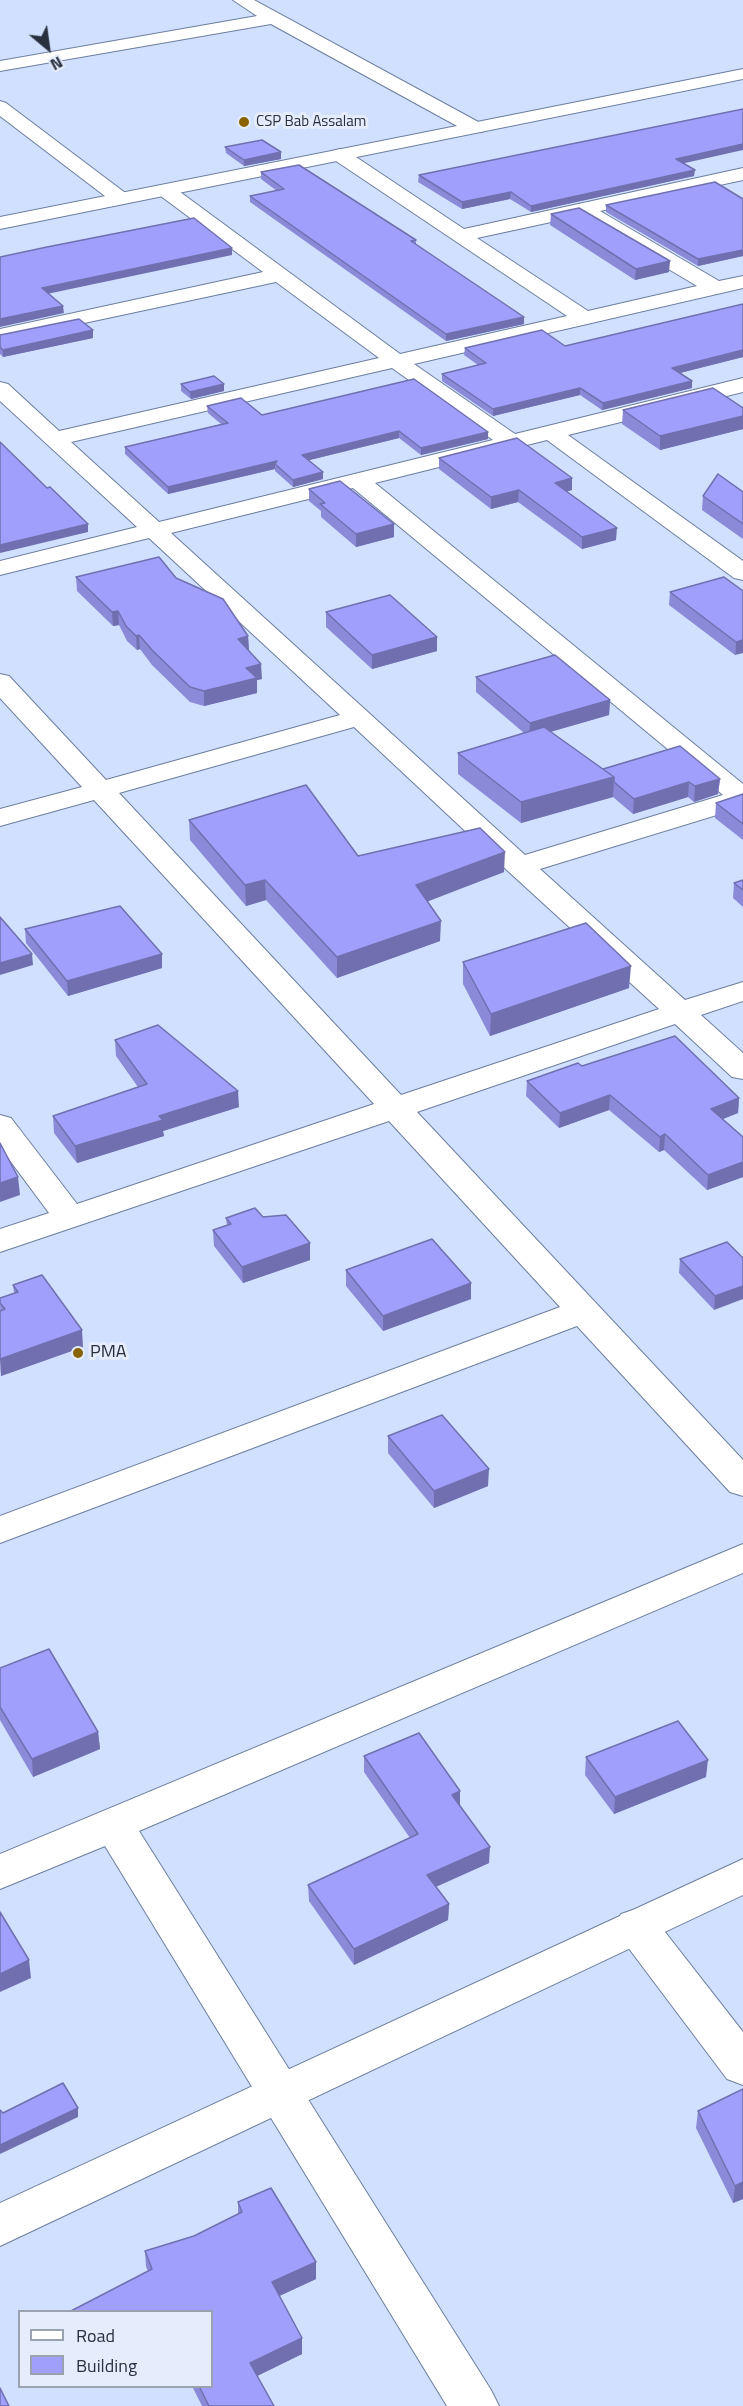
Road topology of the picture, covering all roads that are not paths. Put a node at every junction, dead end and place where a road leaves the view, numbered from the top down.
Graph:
1 (241, 0) edge
2 (274, 18) junction
3 (0, 66) edge
4 (743, 74) edge
5 (0, 107) edge
6 (475, 128) junction
7 (33, 132) junction
8 (11, 136) dead end
9 (340, 155) junction
10 (743, 174) edge
11 (165, 190) junction
12 (121, 199) junction
13 (582, 209) junction
14 (0, 223) edge
15 (462, 235) junction
16 (280, 274) junction
17 (743, 282) edge
18 (715, 288) junction
19 (584, 318) junction
20 (0, 335) edge
21 (396, 361) junction
22 (743, 385) edge
23 (0, 389) edge
24 (550, 432) junction
25 (54, 439) junction
26 (511, 442) junction
27 (357, 480) junction
28 (153, 530) junction
29 (0, 568) edge
30 (743, 573) edge
31 (0, 683) edge
32 (358, 718) junction
33 (101, 790) junction
34 (743, 798) edge
35 (0, 818) edge
36 (519, 866) junction
37 (743, 991) edge
38 (680, 1012) junction
39 (743, 1070) edge
40 (395, 1108) junction
41 (0, 1125) edge
42 (70, 1218) junction
43 (0, 1241) edge
44 (583, 1311) junction
45 (743, 1483) edge
46 (0, 1530) edge
47 (743, 1558) edge
48 (113, 1824) junction
49 (0, 1872) edge
50 (743, 1876) edge
51 (636, 1926) junction
52 (743, 2066) edge
53 (280, 2093) junction
54 (0, 2225) edge
55 (474, 2406) edge

1 - 2 street
2 - 3 street
2 - 6 street
4 - 6 street
5 - 7 street
6 - 9 street
7 - 8 street
7 - 12 street
9 - 11 street
9 - 15 street
10 - 13 street
11 - 12 street
11 - 16 street
12 - 14 street
13 - 15 street
13 - 18 street
15 - 19 street
16 - 20 street
16 - 21 street
17 - 18 street
18 - 19 street
19 - 21 street
21 - 25 street
21 - 26 street
22 - 24 street
23 - 25 street
24 - 26 street
24 - 30 street
25 - 28 street
26 - 27 street
27 - 28 street
27 - 34 street
28 - 29 street
28 - 32 street
31 - 33 street
32 - 33 street
32 - 36 street
33 - 35 street
33 - 40 street
34 - 36 street
36 - 38 street
37 - 38 street
38 - 39 street
38 - 40 street
40 - 42 street
40 - 44 street
41 - 42 street
42 - 43 street
44 - 45 street
44 - 46 street
47 - 48 street
48 - 49 street
48 - 53 street
50 - 51 street
51 - 52 street
51 - 53 street
53 - 54 street
53 - 55 street

